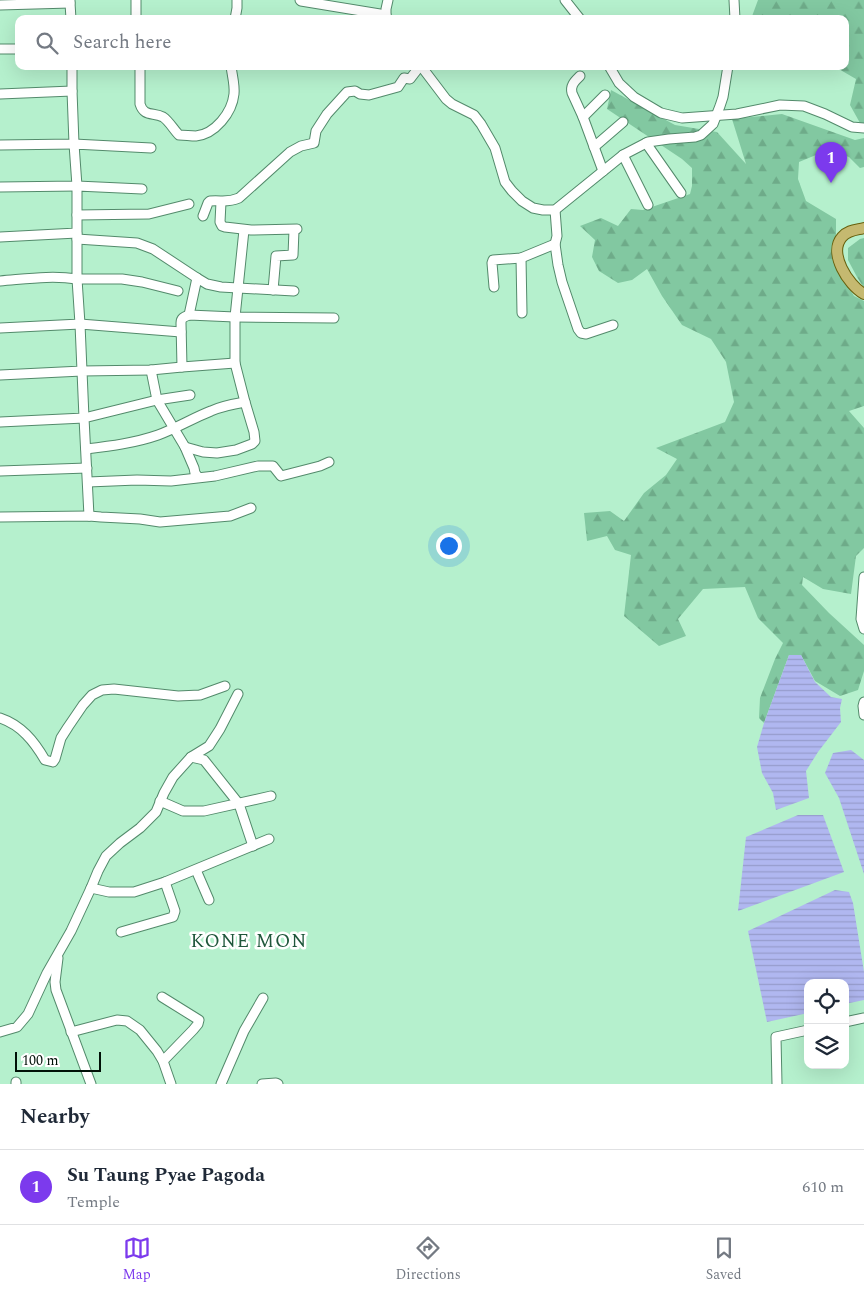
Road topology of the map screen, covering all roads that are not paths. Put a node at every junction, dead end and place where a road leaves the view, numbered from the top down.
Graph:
1 (136, 0) edge
2 (237, 0) edge
3 (300, 0) edge
4 (388, 0) edge
5 (565, 0) edge
6 (734, 0) edge
7 (70, 2) edge
8 (330, 3) edge
9 (0, 5) edge
10 (71, 15) edge
11 (136, 15) edge
12 (236, 15) edge
13 (378, 15) edge
14 (386, 15) edge
15 (577, 15) edge
16 (735, 15) edge
17 (0, 48) edge
18 (15, 48) edge
19 (72, 70) edge
20 (140, 70) edge
21 (231, 70) edge
22 (417, 70) edge
23 (423, 70) edge
24 (611, 70) edge
25 (727, 70) edge
26 (580, 76) dead end
27 (72, 92) junction
28 (0, 94) edge
29 (605, 95) dead end
30 (716, 116) junction
31 (583, 117) junction
32 (624, 122) dead end
33 (864, 128) edge
34 (646, 143) junction
35 (74, 144) junction
36 (0, 145) edge
37 (594, 147) junction
38 (151, 148) dead end
39 (623, 155) junction
40 (603, 171) junction
41 (77, 186) junction
42 (0, 187) edge
43 (142, 189) dead end
44 (681, 194) dead end
45 (221, 202) junction
46 (189, 204) dead end
47 (648, 205) dead end
48 (555, 210) junction
49 (77, 215) junction
50 (203, 216) dead end
51 (864, 228) edge
52 (244, 230) junction
53 (76, 236) junction
54 (0, 237) edge
55 (555, 244) junction
56 (520, 258) junction
57 (197, 278) junction
58 (77, 279) junction
59 (0, 281) edge
60 (494, 287) dead end
61 (238, 288) junction
62 (273, 290) junction
63 (178, 291) dead end
64 (294, 291) dead end
65 (864, 294) edge
66 (522, 314) dead end
67 (189, 316) junction
68 (235, 317) junction
69 (334, 318) dead end
70 (80, 324) junction
71 (613, 325) dead end
72 (0, 328) edge
73 (181, 332) junction
74 (235, 363) junction
75 (182, 366) junction
76 (151, 370) junction
77 (82, 371) junction
78 (0, 375) edge
79 (190, 395) dead end
80 (157, 400) junction
81 (245, 402) junction
82 (84, 418) junction
83 (0, 422) edge
84 (173, 429) junction
85 (184, 447) junction
86 (86, 449) junction
87 (329, 462) dead end
88 (88, 468) junction
89 (0, 470) edge
90 (198, 477) junction
91 (88, 482) junction
92 (251, 508) dead end
93 (89, 516) junction
94 (0, 517) edge
95 (864, 576) edge
96 (864, 629) edge
97 (225, 686) dead end
98 (238, 694) dead end
99 (864, 702) edge
100 (864, 715) edge
101 (0, 718) edge
102 (191, 758) junction
103 (271, 796) dead end
104 (160, 800) junction
105 (239, 804) junction
106 (268, 839) dead end
107 (253, 846) junction
108 (196, 870) junction
109 (165, 882) junction
110 (91, 888) junction
111 (209, 900) dead end
112 (121, 932) dead end
113 (59, 953) junction
114 (162, 997) dead end
115 (263, 998) dead end
116 (864, 1018) edge
117 (849, 1021) edge
118 (804, 1031) edge
119 (0, 1032) edge
120 (71, 1032) junction
121 (163, 1062) junction
122 (91, 1084) edge
123 (171, 1084) edge
124 (221, 1084) edge
125 (262, 1084) edge
126 (278, 1084) edge
127 (777, 1084) edge

1 - 11 street
2 - 12 street
3 - 8 street
4 - 14 street
5 - 15 street
6 - 16 street
7 - 9 street
7 - 10 street
8 - 13 street
17 - 18 street
19 - 27 street
20 - 21 street
22 - 45 street
23 - 48 street
24 - 30 street
25 - 30 street
26 - 31 street
27 - 28 street
27 - 35 street
29 - 31 street
30 - 33 street
30 - 34 street
31 - 37 street
32 - 37 street
34 - 39 street
34 - 44 street
35 - 36 street
35 - 38 street
35 - 41 street
37 - 40 street
39 - 40 street
39 - 47 street
40 - 48 street
41 - 42 street
41 - 43 street
41 - 49 street
45 - 50 street
45 - 52 street
46 - 49 street
48 - 55 street
49 - 53 street
51 - 65 main road
52 - 61 street
52 - 62 street
53 - 54 street
53 - 57 street
53 - 58 street
55 - 56 street
55 - 71 street
56 - 60 street
56 - 66 street
57 - 61 street
57 - 67 street
58 - 59 street
58 - 63 street
58 - 70 street
61 - 62 street
61 - 68 street
62 - 64 street
67 - 68 street
67 - 73 street
68 - 69 street
68 - 74 street
70 - 72 street
70 - 73 street
70 - 77 street
73 - 75 street
74 - 75 street
74 - 81 street
75 - 76 street
76 - 77 street
76 - 80 street
77 - 78 street
77 - 82 street
79 - 80 street
80 - 82 street
80 - 84 street
81 - 84 street
81 - 85 street
82 - 83 street
82 - 86 street
84 - 85 street
84 - 86 street
85 - 90 street
86 - 88 street
87 - 90 street
88 - 89 street
88 - 91 street
90 - 91 street
91 - 93 street
92 - 93 street
93 - 94 street
95 - 96 street
97 - 101 street
98 - 102 street
99 - 100 street
102 - 104 street
102 - 105 street
103 - 105 street
104 - 105 street
104 - 110 street
105 - 107 street
106 - 107 street
107 - 108 street
108 - 109 street
108 - 111 street
109 - 110 street
109 - 112 street
110 - 113 street
113 - 119 street
113 - 120 street
114 - 121 street
115 - 124 street
116 - 117 street
118 - 127 street
120 - 121 street
120 - 122 street
121 - 123 street
125 - 126 street

